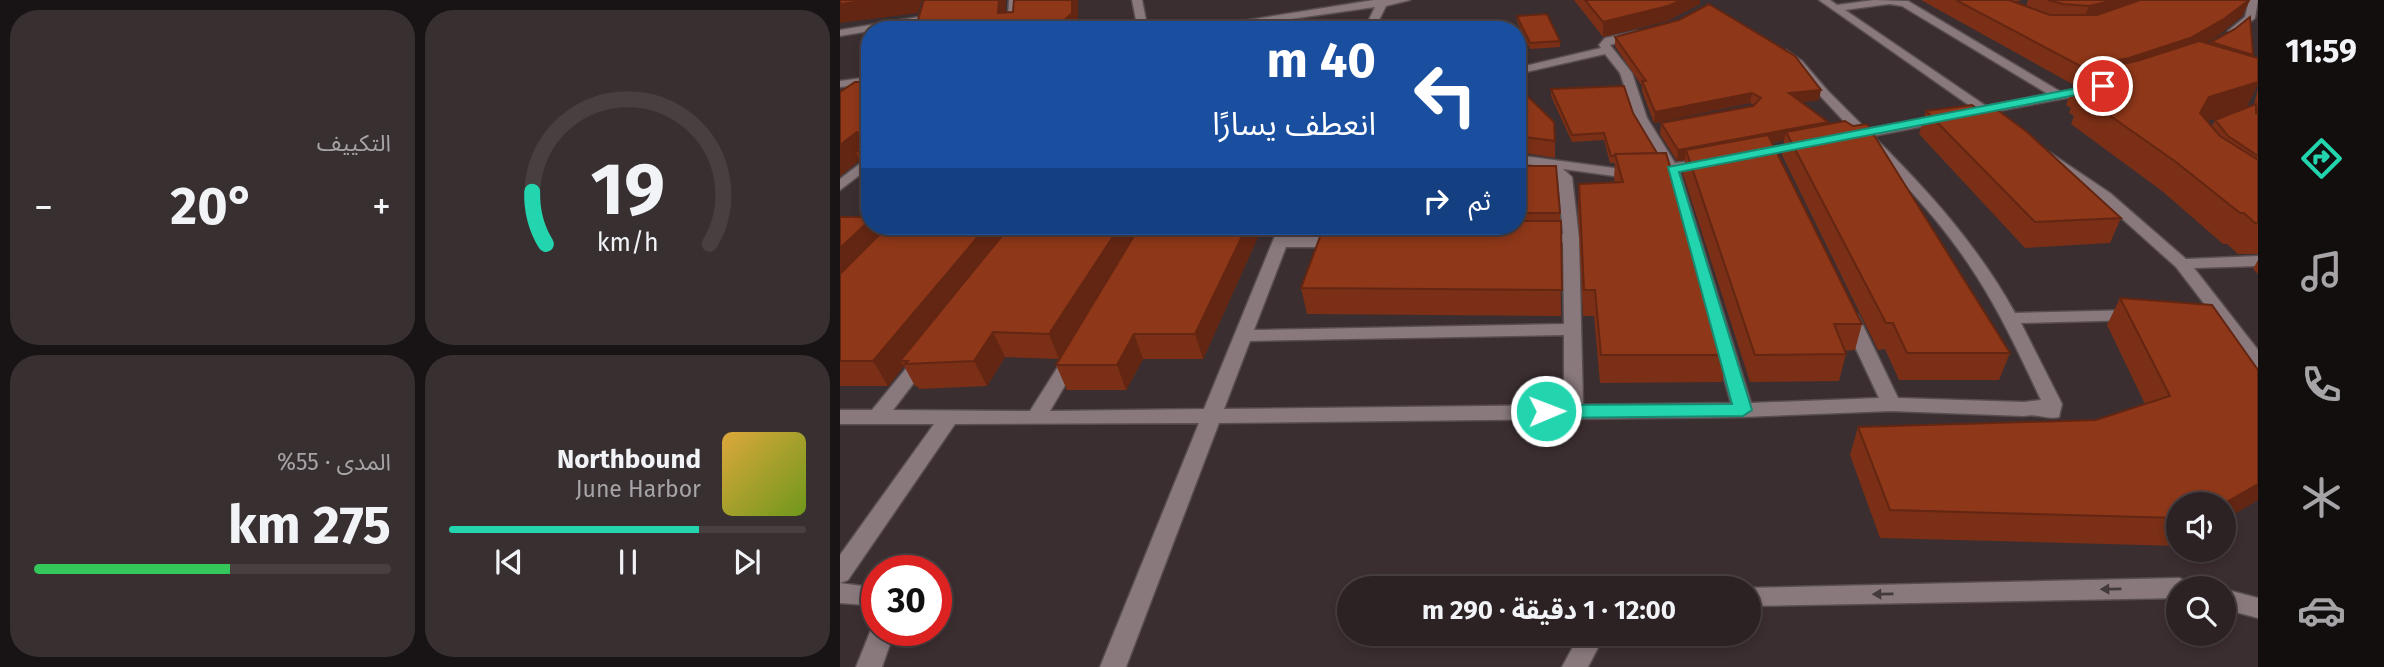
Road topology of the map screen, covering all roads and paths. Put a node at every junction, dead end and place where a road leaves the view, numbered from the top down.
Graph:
1 (1014, 0) edge
2 (1137, 0) edge
3 (1405, 0) edge
4 (2254, 0) edge
5 (1381, 1) edge
6 (1829, 4) edge
7 (2254, 19) edge
8 (1013, 21) edge
9 (1141, 21) edge
10 (1250, 21) edge
11 (1373, 21) edge
12 (861, 30) edge
13 (1655, 30) edge
14 (840, 33) edge
15 (2221, 41) edge
16 (1777, 47) edge
17 (1607, 50) junction
18 (1526, 69) edge
19 (861, 81) edge
20 (840, 83) edge
21 (2112, 85) edge
22 (2060, 96) junction
23 (1984, 110) junction
24 (2006, 126) edge
25 (1864, 134) junction
26 (1838, 139) edge
27 (2039, 149) edge
28 (1722, 160) edge
29 (1526, 163) edge
30 (861, 168) edge
31 (1672, 169) junction
32 (1544, 171) junction
33 (840, 186) edge
34 (1283, 235) edge
35 (1292, 235) edge
36 (1571, 238) junction
37 (1517, 240) edge
38 (1358, 242) edge
39 (2258, 261) edge
40 (2182, 264) junction
41 (1841, 298) edge
42 (2194, 314) edge
43 (2221, 314) junction
44 (2155, 315) edge
45 (2010, 318) junction
46 (1573, 329) junction
47 (1245, 336) junction
48 (1084, 339) edge
49 (936, 342) edge
50 (2258, 362) edge
51 (1891, 404) junction
52 (1743, 410) junction
53 (1574, 411) junction
54 (878, 416) junction
55 (1212, 416) junction
56 (840, 417) edge
57 (950, 417) junction
58 (1036, 418) junction
59 (840, 573) edge
60 (2166, 588) edge
61 (840, 593) edge
62 (861, 595) edge
63 (1761, 596) edge
64 (2236, 602) edge
65 (2258, 608) edge
66 (877, 646) edge
67 (1587, 646) edge
68 (869, 667) edge
69 (1113, 667) edge
70 (1576, 667) edge

1 - 8 street
2 - 9 street
3 - 5 street
4 - 7 street
5 - 10 street
5 - 11 street
6 - 22 street
6 - 23 street
7 - 15 street
12 - 14 street
13 - 17 street
16 - 25 street
17 - 18 street
17 - 31 street
19 - 20 street
21 - 22 street
22 - 23 street
23 - 24 street
23 - 25 street
25 - 26 street
25 - 45 street
27 - 40 street
28 - 31 street
29 - 32 street
30 - 33 street
31 - 32 street
31 - 52 street
32 - 36 street
34 - 47 street
35 - 38 street
36 - 37 street
36 - 46 street
39 - 40 street
40 - 43 street
41 - 51 street
42 - 43 street
43 - 50 street
44 - 45 street
45 - 51 street
46 - 47 street
46 - 53 street
47 - 55 street
48 - 58 street
49 - 54 street
51 - 52 street
52 - 53 street
53 - 55 street
54 - 56 street
54 - 57 street
55 - 58 street
55 - 69 street
57 - 58 street
57 - 59 street
60 -> 63 street
61 - 62 street
64 - 65 street
66 - 68 street
67 - 70 street

